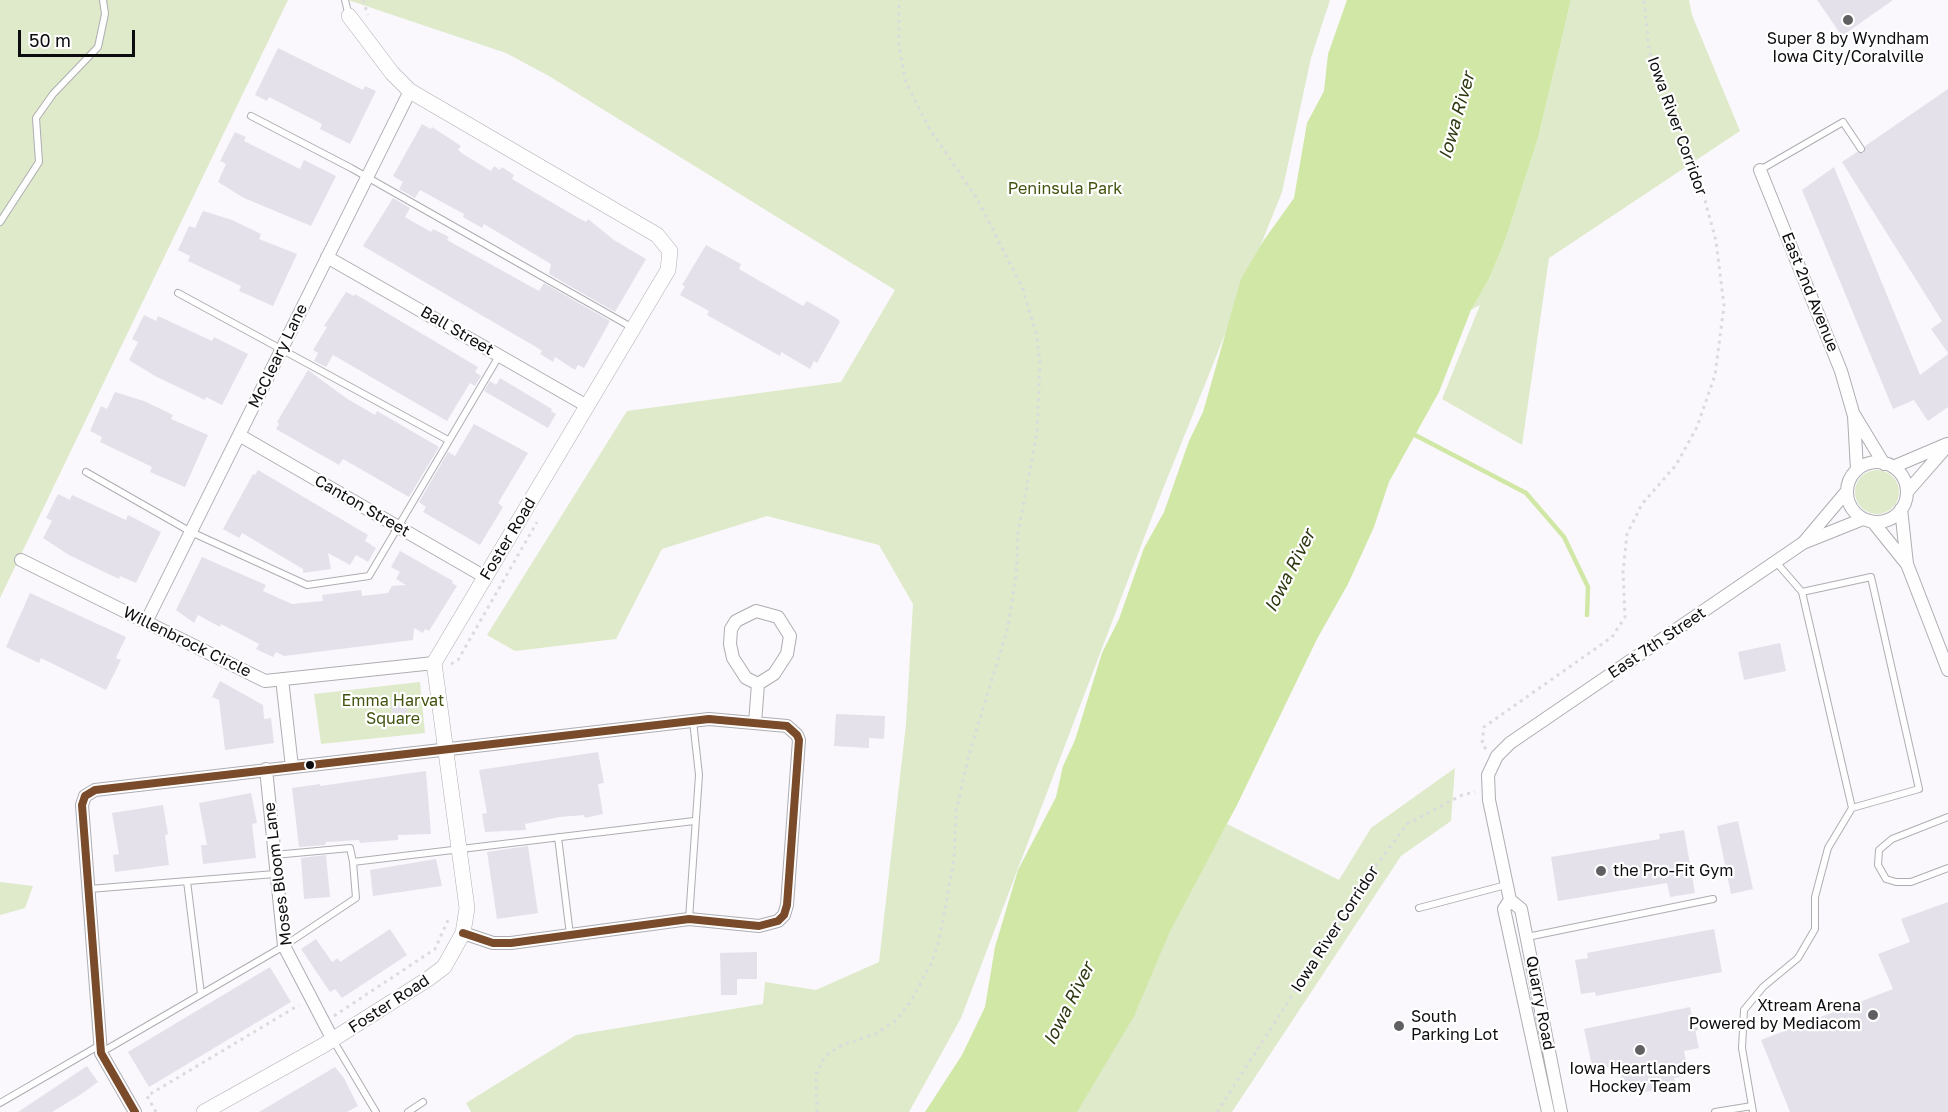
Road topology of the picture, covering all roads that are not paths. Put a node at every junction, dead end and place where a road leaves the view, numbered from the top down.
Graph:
1 (103, 0) edge
2 (345, 0) edge
3 (349, 16) joint
4 (410, 91) junction
5 (251, 116) dead end
6 (1861, 149) dead end
7 (1760, 170) joint
8 (367, 177) junction
9 (0, 222) edge
10 (327, 257) junction
11 (178, 293) dead end
12 (634, 328) junction
13 (281, 349) junction
14 (500, 355) junction
15 (587, 406) junction
16 (1854, 416) junction
17 (239, 435) junction
18 (448, 440) junction
19 (1948, 444) edge
20 (1889, 465) junction
21 (1857, 470) junction
22 (86, 472) dead end
23 (1847, 491) junction
24 (1907, 492) junction
25 (1901, 509) junction
26 (1868, 521) junction
27 (398, 526) junction
28 (191, 532) junction
29 (1803, 543) junction
30 (21, 560) dead end
31 (1776, 562) junction
32 (1906, 564) junction
33 (485, 577) junction
34 (1802, 592) junction
35 (146, 622) junction
36 (434, 663) junction
37 (1948, 669) edge
38 (282, 679) junction
39 (758, 684) junction
40 (693, 721) junction
41 (755, 723) junction
42 (445, 750) junction
43 (1494, 761) joint
44 (292, 767) junction
45 (266, 769) junction
46 (1852, 808) junction
47 (1948, 817) edge
48 (694, 821) junction
49 (558, 837) junction
50 (459, 850) junction
51 (273, 855) junction
52 (353, 862) junction
53 (1948, 868) edge
54 (275, 874) junction
55 (187, 881) junction
56 (1506, 885) junction
57 (88, 889) junction
58 (1713, 899) dead end
59 (1510, 900) junction
60 (1419, 908) dead end
61 (689, 919) junction
62 (463, 933) junction
63 (570, 936) junction
64 (1527, 937) junction
65 (284, 946) junction
66 (201, 994) junction
67 (333, 1040) junction
68 (101, 1049) junction
69 (423, 1102) dead end
70 (0, 1103) edge
71 (1753, 1109) edge
72 (135, 1112) edge
73 (204, 1112) edge
74 (376, 1112) edge
75 (408, 1112) edge
76 (1548, 1112) edge
77 (1561, 1112) edge
78 (1715, 1112) edge

1 - 9 lane
2 - 3 lane
3 - 4 street, Foster Road
4 - 8 street, McCleary Lane
4 - 12 street, Foster Road
5 - 8 lane
6 - 7 lane
7 - 16 street, East 2nd Avenue
8 - 10 street, McCleary Lane
8 - 12 lane
10 - 13 street, McCleary Lane
10 - 14 street, Ball Street
11 - 13 lane
12 - 15 street, Foster Road
13 - 17 street, McCleary Lane
13 - 18 lane
14 - 15 street, Ball Street
14 - 18 lane
15 - 33 street, Foster Road
16 - 20 street, East 2nd Avenue
16 - 21 street, East 2nd Avenue
17 - 27 street, Canton Street
17 - 28 street, McCleary Lane
18 - 27 lane
19 - 20 street
19 - 24 street
20 - 21 street
20 - 24 street
21 - 23 street
22 - 28 lane
23 - 26 street
23 - 29 street, East 7th Street
24 - 25 street
25 - 26 street
25 - 32 street
26 - 29 street, East 7th Street
26 - 32 street
27 - 28 lane
27 - 33 street, Canton Street
28 - 35 street, McCleary Lane
29 - 31 street, East 7th Street
30 - 35 street, Willenbrock Circle
31 - 34 lane
31 - 43 street, East 7th Street
32 - 37 street
33 - 36 street, Foster Road
34 - 46 lane
34 - 46 lane
35 - 38 street, Willenbrock Circle
36 - 38 street, Willenbrock Circle
36 - 42 street, Foster Road
38 - 44 street
39 - 39 street
39 - 41 street
40 - 41 street
40 - 42 street
40 - 48 lane
41 - 61 street
42 - 44 street
42 - 50 street, Foster Road
43 - 56 street, Quarry Road
44 - 45 street
45 - 51 street, Moses Bloom Lane
45 - 57 street
46 - 71 lane
47 - 53 lane
48 - 49 lane
48 - 61 lane
49 - 50 lane
49 - 63 lane
50 - 52 lane
50 - 62 street, Foster Road
51 - 52 lane
51 - 54 street, Moses Bloom Lane
52 - 65 lane
54 - 55 lane
54 - 65 street, Moses Bloom Lane
55 - 57 lane
55 - 66 lane
56 - 59 street, Quarry Road
56 - 60 lane
57 - 68 street
58 - 64 lane
59 - 64 street, Quarry Road
59 - 76 street, Quarry Road
61 - 63 street
62 - 63 street
62 - 67 street, Foster Road
64 - 77 street, Quarry Road
65 - 66 lane
65 - 67 street, Moses Bloom Lane
66 - 68 lane
67 - 73 street, Foster Road
67 - 74 lane
68 - 70 lane
68 - 72 street
69 - 75 lane
71 - 78 lane

